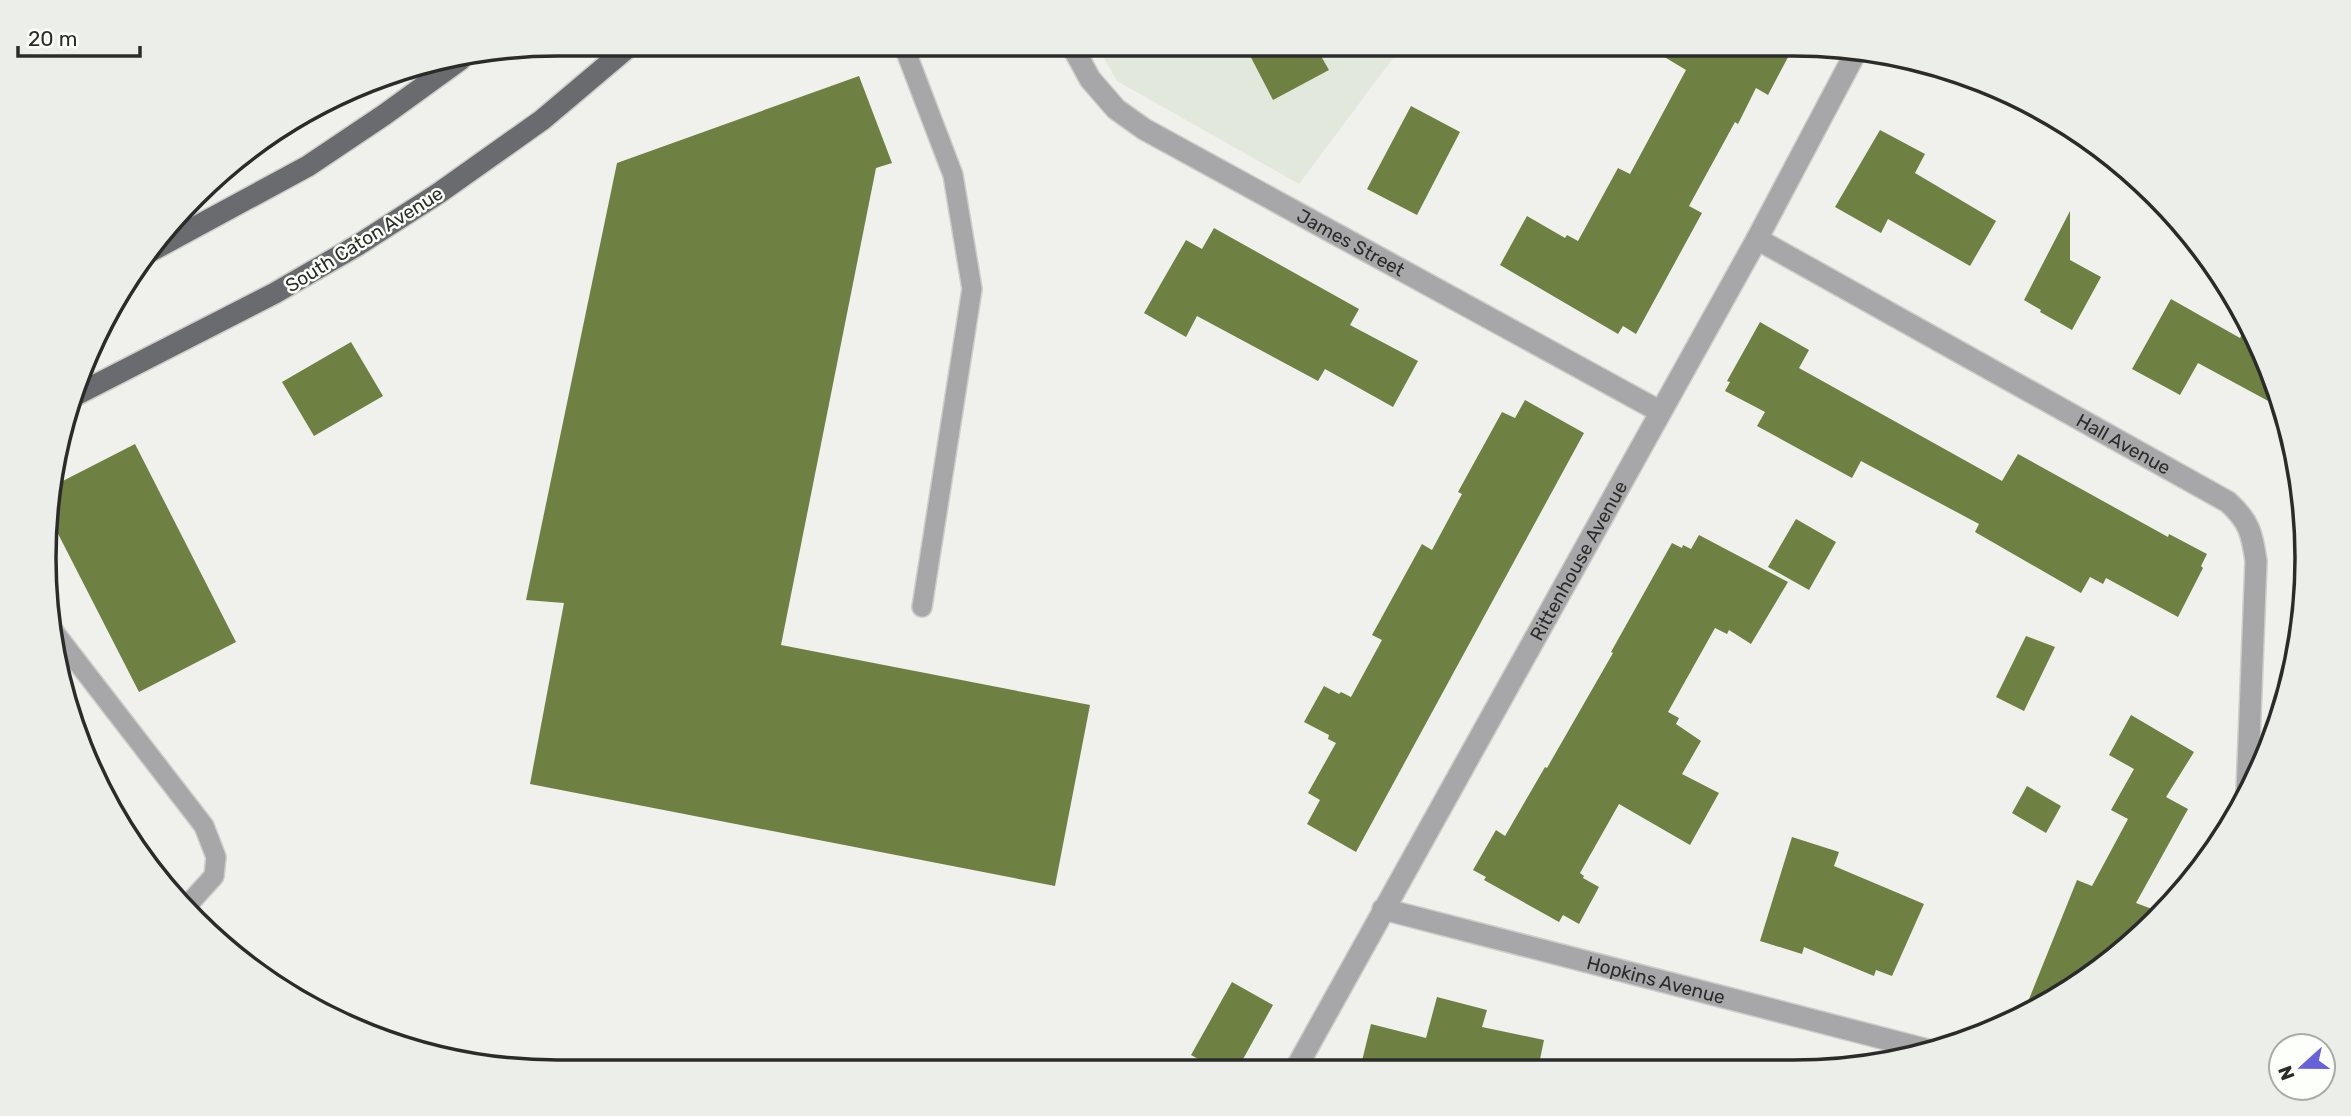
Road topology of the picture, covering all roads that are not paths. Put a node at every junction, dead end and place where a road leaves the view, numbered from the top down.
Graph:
1 (618, 56) edge
2 (908, 56) edge
3 (1078, 56) edge
4 (1852, 59) edge
5 (448, 69) edge
6 (1757, 239) junction
7 (169, 241) edge
8 (85, 390) edge
9 (1660, 411) junction
10 (922, 607) dead end
11 (64, 645) edge
12 (2248, 770) edge
13 (191, 900) edge
14 (1383, 909) junction
15 (1911, 1046) edge
16 (1300, 1060) edge

1 - 8 main road, South Caton Avenue
2 - 10 lane
3 - 9 street, James Street
4 - 6 street, Rittenhouse Avenue
5 - 7 main road
6 - 9 street, Rittenhouse Avenue
6 - 12 street, Hall Avenue
9 - 14 street, Rittenhouse Avenue
11 - 13 lane
14 - 15 street, Hopkins Avenue
14 - 16 street, Rittenhouse Avenue

